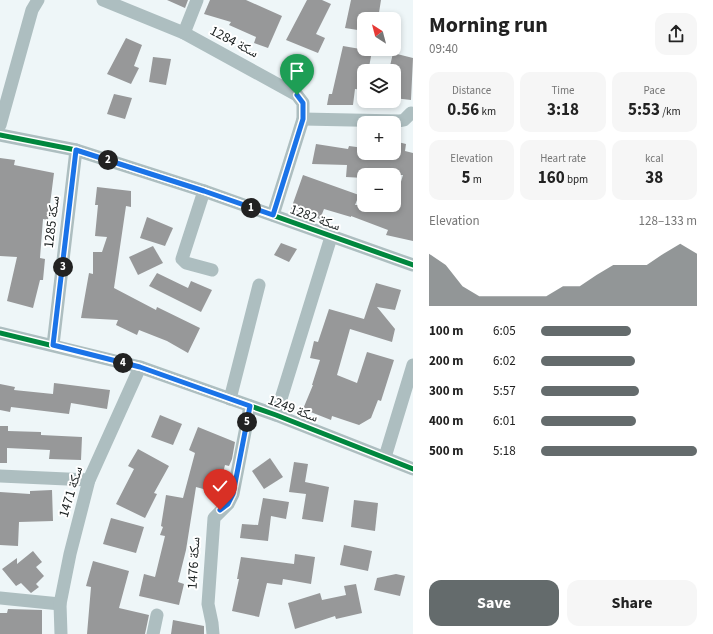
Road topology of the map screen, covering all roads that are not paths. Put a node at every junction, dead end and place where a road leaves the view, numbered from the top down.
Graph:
1 (38, 0) edge
2 (103, 0) edge
3 (197, 0) edge
4 (184, 33) junction
5 (412, 112) dead end
6 (303, 119) junction
7 (0, 125) edge
8 (0, 135) edge
9 (76, 150) junction
10 (204, 191) junction
11 (273, 215) junction
12 (331, 237) junction
13 (413, 265) edge
14 (212, 270) dead end
15 (259, 285) dead end
16 (0, 333) edge
17 (53, 345) junction
18 (413, 365) edge
19 (140, 367) junction
20 (230, 399) junction
21 (250, 406) junction
22 (276, 415) junction
23 (386, 457) junction
24 (413, 469) edge
25 (0, 476) edge
26 (89, 480) junction
27 (0, 598) edge
28 (60, 604) junction
29 (157, 615) dead end
30 (61, 634) edge
31 (153, 634) edge
32 (212, 634) edge

1 - 7 street
2 - 4 street, سكة 1284
3 - 4 street
4 - 6 street, سكة 1284
5 - 6 street
6 - 11 street, سكة 1284
8 - 9 street, سكة 1282
9 - 10 street, سكة 1282
9 - 17 street, سكة 1285
10 - 11 street, سكة 1282
10 - 14 street
11 - 12 street, سكة 1282
12 - 13 street, سكة 1282
12 - 22 street
15 - 20 street
16 - 17 street, سكة 1249
17 - 19 street, سكة 1249
18 - 23 street
19 - 20 street, سكة 1249
19 - 26 street, سكة 1471
20 - 21 street, سكة 1249
21 - 22 street, سكة 1249
21 - 32 street, سكة 1476
22 - 23 street, سكة 1249
23 - 24 street, سكة 1249
25 - 26 street
26 - 28 street, سكة 1471
27 - 28 street
28 - 30 street, سكة 1471
29 - 31 street

